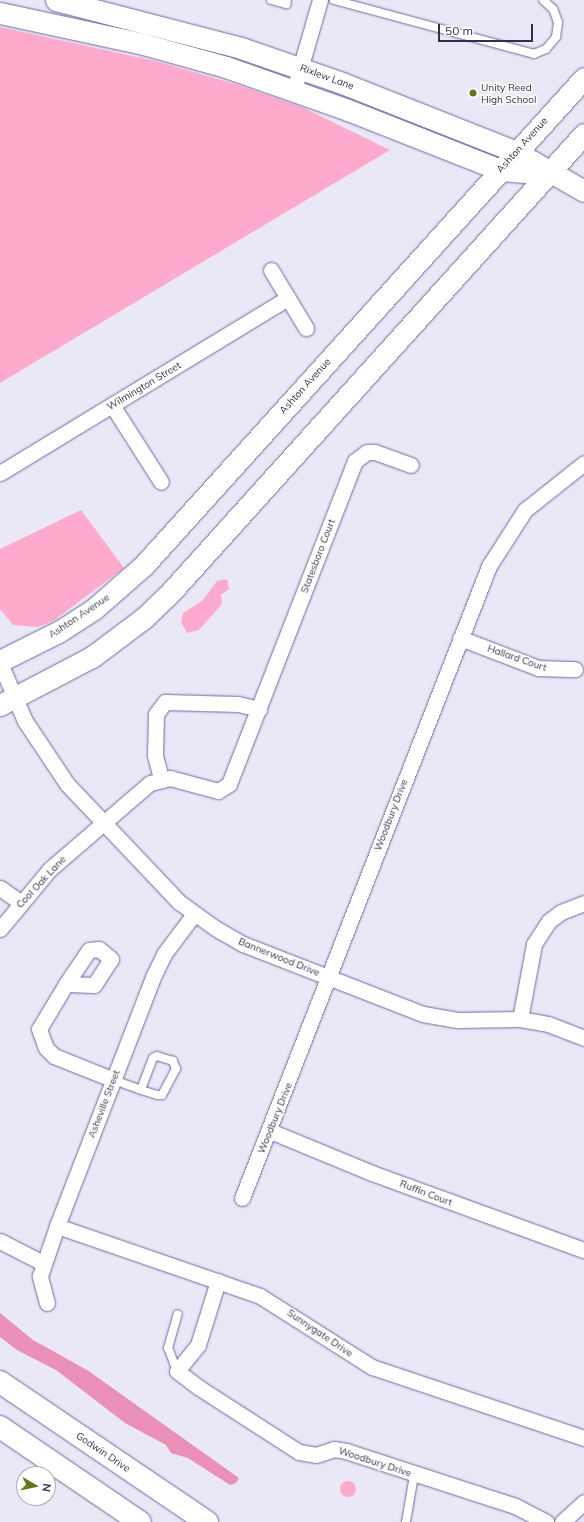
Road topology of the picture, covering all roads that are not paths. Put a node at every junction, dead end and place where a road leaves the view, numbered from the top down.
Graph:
1 (56, 0) edge
2 (271, 0) edge
3 (287, 0) edge
4 (320, 0) edge
5 (334, 0) edge
6 (543, 0) edge
7 (0, 13) edge
8 (300, 68) junction
9 (584, 78) edge
10 (294, 90) junction
11 (584, 134) edge
12 (516, 152) junction
13 (500, 170) junction
14 (550, 174) junction
15 (584, 191) edge
16 (271, 270) dead end
17 (288, 298) junction
18 (306, 328) dead end
19 (112, 405) junction
20 (584, 463) edge
21 (412, 466) dead end
22 (0, 473) edge
23 (161, 482) dead end
24 (460, 638) junction
25 (0, 662) edge
26 (575, 669) dead end
27 (7, 702) edge
28 (259, 709) junction
29 (161, 778) junction
30 (103, 822) junction
31 (0, 888) edge
32 (20, 902) junction
33 (584, 903) edge
34 (194, 914) junction
35 (0, 929) edge
36 (330, 978) junction
37 (66, 984) dead end
38 (520, 1019) junction
39 (584, 1038) edge
40 (114, 1080) junction
41 (141, 1090) junction
42 (270, 1131) junction
43 (242, 1198) dead end
44 (57, 1226) junction
45 (0, 1241) edge
46 (584, 1250) edge
47 (43, 1263) junction
48 (218, 1282) junction
49 (47, 1303) dead end
50 (178, 1314) dead end
51 (177, 1371) junction
52 (0, 1382) edge
53 (0, 1427) edge
54 (584, 1438) edge
55 (414, 1474) junction
56 (584, 1502) edge
57 (140, 1522) edge
58 (207, 1522) edge
59 (406, 1522) edge
60 (546, 1522) edge
61 (562, 1522) edge

1 - 8 main road, Rixlew Lane
2 - 3 lane
4 - 8 street
5 - 6 lane
7 - 10 main road
8 - 10 street
8 - 12 main road, Rixlew Lane
9 - 12 main road, Ashton Avenue
10 - 13 main road
11 - 14 main road
12 - 13 main road, Ashton Avenue
12 - 14 main road, Rixlew Lane
13 - 14 main road
13 - 25 main road, Ashton Avenue
14 - 15 main road, Rixlew Lane
14 - 27 main road
16 - 17 street
17 - 18 street
17 - 19 street, Wilmington Street
19 - 22 street, Wilmington Street
19 - 23 street
20 - 24 street, Woodbury Drive
21 - 28 street, Statesboro Court
24 - 26 street, Hallard Court
24 - 36 street, Woodbury Drive
25 - 27 street, Bannerwood Drive
27 - 30 street, Bannerwood Drive
28 - 29 street, Statesboro Court
28 - 29 street
29 - 30 street
30 - 32 street, Cool Oak Lane
30 - 34 street, Bannerwood Drive
31 - 32 street
32 - 35 street, Cool Oak Lane
33 - 38 street
34 - 36 street, Bannerwood Drive
34 - 40 street, Asheville Street
36 - 38 street, Bannerwood Drive
36 - 42 street, Woodbury Drive
37 - 40 street
38 - 39 street, Bannerwood Drive
40 - 41 lane
40 - 44 street, Asheville Street
41 - 41 lane
42 - 43 street, Woodbury Drive
42 - 46 street, Ruffin Court
44 - 47 street, Asheville Street
44 - 48 street, Sunnygate Drive
45 - 47 street
47 - 49 street, Asheville Street
48 - 51 street
48 - 54 street, Sunnygate Drive
50 - 51 lane
51 - 55 street, Woodbury Drive
52 - 58 main road, Godwin Drive
53 - 57 main road
55 - 59 lane
55 - 60 street, Woodbury Drive
56 - 61 street

